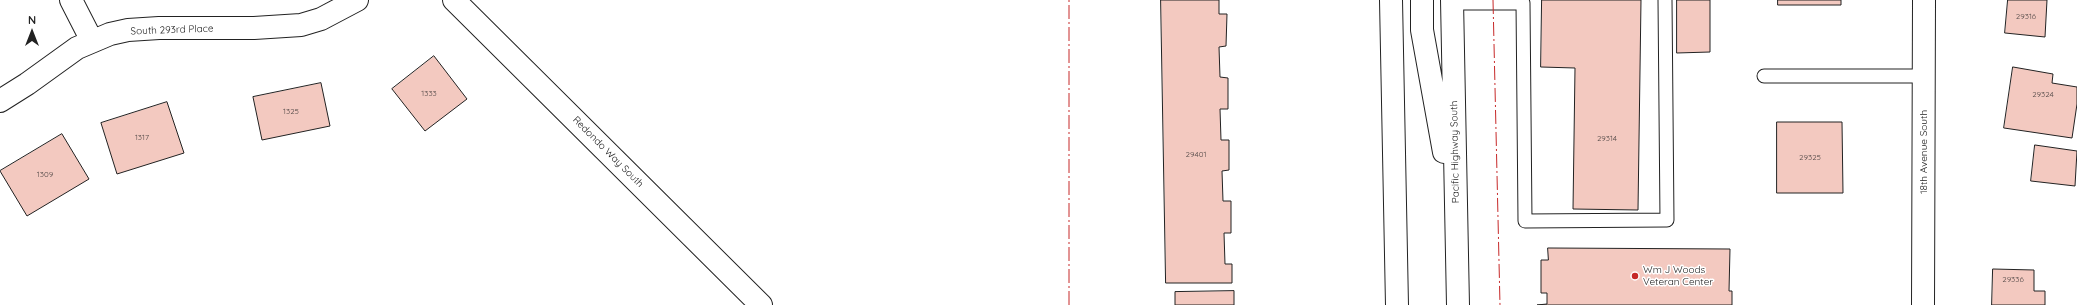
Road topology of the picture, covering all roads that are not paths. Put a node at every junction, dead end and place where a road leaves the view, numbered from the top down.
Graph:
1 (71, 0) edge
2 (357, 0) edge
3 (454, 0) edge
4 (1391, 0) edge
5 (1422, 0) edge
6 (1665, 0) edge
7 (1924, 0) edge
8 (1452, 2) edge
9 (1524, 2) edge
10 (92, 41) junction
11 (1764, 76) dead end
12 (1924, 76) junction
13 (0, 101) edge
14 (1456, 220) junction
15 (761, 305) edge
16 (1397, 305) edge
17 (1458, 305) edge
18 (1923, 305) edge

1 - 10 street
2 - 10 street, South 293rd Place
3 - 15 street, Redondo Way South
4 - 16 street
5 - 14 street
6 - 9 lane
7 - 12 street, 18th Avenue South
8 - 9 lane
8 - 14 street, Pacific Highway South
10 - 13 street, South 293rd Place
11 - 12 lane
12 - 18 street, 18th Avenue South
14 - 17 street, Pacific Highway South

